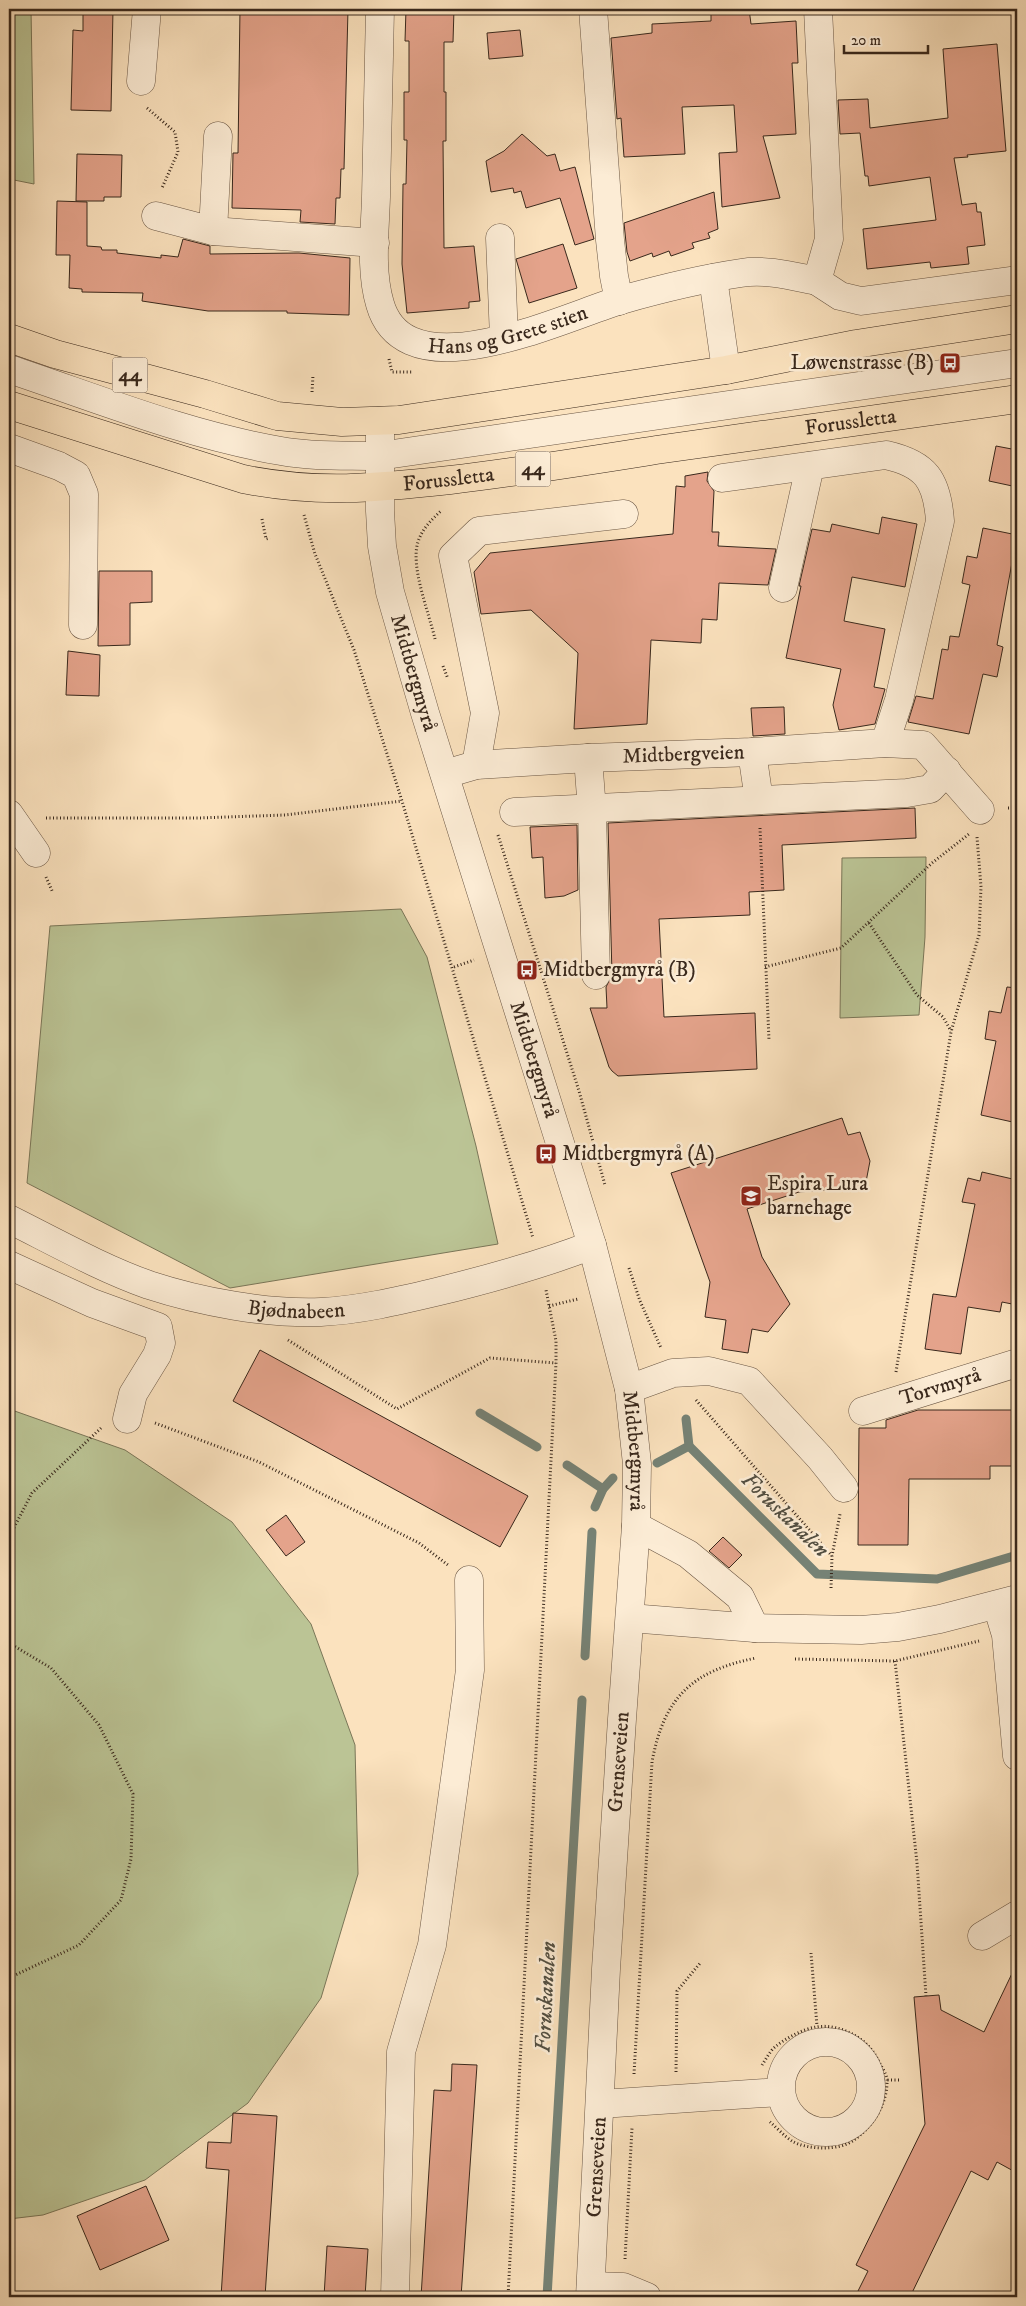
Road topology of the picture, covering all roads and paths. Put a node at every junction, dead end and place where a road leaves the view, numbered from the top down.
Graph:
1 (147, 9) edge
2 (380, 9) edge
3 (593, 9) edge
4 (818, 9) edge
5 (141, 81) joint
6 (218, 136) dead end
7 (156, 216) joint
8 (213, 231) junction
9 (500, 238) dead end
10 (375, 243) junction
11 (713, 278) junction
12 (817, 280) junction
13 (1017, 280) edge
14 (619, 301) junction
15 (1017, 319) edge
16 (9, 338) edge
17 (504, 338) junction
18 (1017, 363) edge
19 (9, 369) edge
20 (726, 370) junction
21 (1017, 399) edge
22 (9, 405) edge
23 (380, 421) junction
24 (9, 448) edge
25 (379, 456) junction
26 (810, 466) junction
27 (722, 478) dead end
28 (379, 488) junction
29 (446, 507) dead end
30 (303, 510) dead end
31 (624, 514) dead end
32 (262, 519) dead end
33 (270, 538) dead end
34 (783, 588) dead end
35 (82, 625) dead end
36 (437, 646) dead end
37 (443, 665) dead end
38 (449, 683) dead end
39 (885, 743) junction
40 (752, 752) junction
41 (588, 758) junction
42 (476, 765) junction
43 (946, 771) junction
44 (445, 774) junction
45 (759, 800) junction
46 (402, 801) junction
47 (1017, 808) edge
48 (592, 810) junction
49 (980, 810) joint
50 (9, 814) edge
51 (41, 818) dead end
52 (505, 820) joint
53 (36, 853) dead end
54 (869, 923) junction
55 (478, 959) dead end
56 (454, 967) junction
57 (765, 967) junction
58 (596, 975) dead end
59 (951, 1032) junction
60 (768, 1040) dead end
61 (608, 1195) dead end
62 (9, 1219) edge
63 (592, 1245) junction
64 (627, 1261) dead end
65 (541, 1263) junction
66 (9, 1265) edge
67 (582, 1298) dead end
68 (549, 1306) junction
69 (280, 1335) dead end
70 (556, 1362) junction
71 (1017, 1363) edge
72 (673, 1373) junction
73 (629, 1389) junction
74 (891, 1402) junction
75 (863, 1411) dead end
76 (127, 1419) junction
77 (844, 1488) dead end
78 (636, 1526) junction
79 (9, 1537) edge
80 (469, 1580) joint
81 (831, 1588) dead end
82 (1007, 1602) edge
83 (630, 1618) junction
84 (755, 1628) junction
85 (9, 1643) edge
86 (758, 1658) dead end
87 (786, 1659) dead end
88 (833, 1661) dead end
89 (895, 1661) dead end
90 (1017, 1756) edge
91 (1017, 1915) edge
92 (982, 1936) dead end
93 (811, 1953) dead end
94 (701, 1962) dead end
95 (9, 1978) edge
96 (926, 1996) dead end
97 (817, 2026) dead end
98 (676, 2073) dead end
99 (870, 2080) junction
100 (899, 2080) dead end
101 (780, 2092) junction
102 (633, 2102) junction
103 (600, 2104) junction
104 (590, 2292) edge
105 (635, 2292) edge
106 (395, 2297) edge
107 (508, 2297) edge

1 - 5 street
2 - 10 street, Hans og Grete stien
3 - 14 street
4 - 12 street
5 - 7 path
6 - 8 street
7 - 8 street
8 - 10 street
9 - 17 street
10 - 17 street, Hans og Grete stien
11 - 12 street, Hans og Grete stien
11 - 14 street, Hans og Grete stien
11 - 20 street
12 - 13 street
14 - 17 street, Hans og Grete stien
15 - 20 main road, 44
16 - 23 main road, 44
18 - 25 street
19 - 25 street
20 - 23 main road, 44
21 - 28 main road, Forussletta / 44
22 - 28 main road, Forussletta / 44
23 - 25 street, Midtbergmyrå
24 - 35 street
25 - 28 street, Midtbergmyrå
26 - 27 street
26 - 34 street
26 - 39 street
28 - 44 street, Midtbergmyrå
29 - 36 path
30 - 46 path
31 - 42 street
32 - 33 path
37 - 38 path
39 - 40 street, Midtbergveien
39 - 43 street, Midtbergveien
40 - 41 street, Midtbergveien
40 - 45 street
41 - 42 street, Midtbergveien
41 - 48 street
42 - 44 street, Midtbergveien
43 - 45 street
43 - 49 street
44 - 63 street, Midtbergmyrå
45 - 48 street
45 - 57 path
46 - 51 path
46 - 56 path
47 - 49 path
48 - 52 street
48 - 58 street
50 - 53 street
52 - 61 path
54 - 57 path
54 - 59 path
54 - 59 path
55 - 56 path
56 - 65 path
57 - 60 path
59 - 74 path
62 - 65 street, Bjødnabeen
63 - 65 street, Bjødnabeen
63 - 73 street, Midtbergmyrå
64 - 72 path
65 - 68 path
66 - 76 street
67 - 68 path
68 - 70 path
69 - 70 path
70 - 107 path
71 - 74 street, Torvmyrå
72 - 73 street
72 - 77 street
72 - 81 path
73 - 78 street, Midtbergmyrå
74 - 75 street, Torvmyrå
76 - 79 path
76 - 80 path
78 - 83 street, Midtbergmyrå
78 - 84 street
80 - 106 street
82 - 84 street
82 - 90 street
83 - 84 street
83 - 103 street, Grenseveien
85 - 95 path
86 - 102 path
87 - 88 path
89 - 96 path
91 - 92 street
93 - 97 path
94 - 98 path
99 - 100 path
99 - 101 street
99 - 101 street
101 - 102 street
102 - 103 street
102 - 105 path
103 - 104 street, Grenseveien
104 - 105 street

